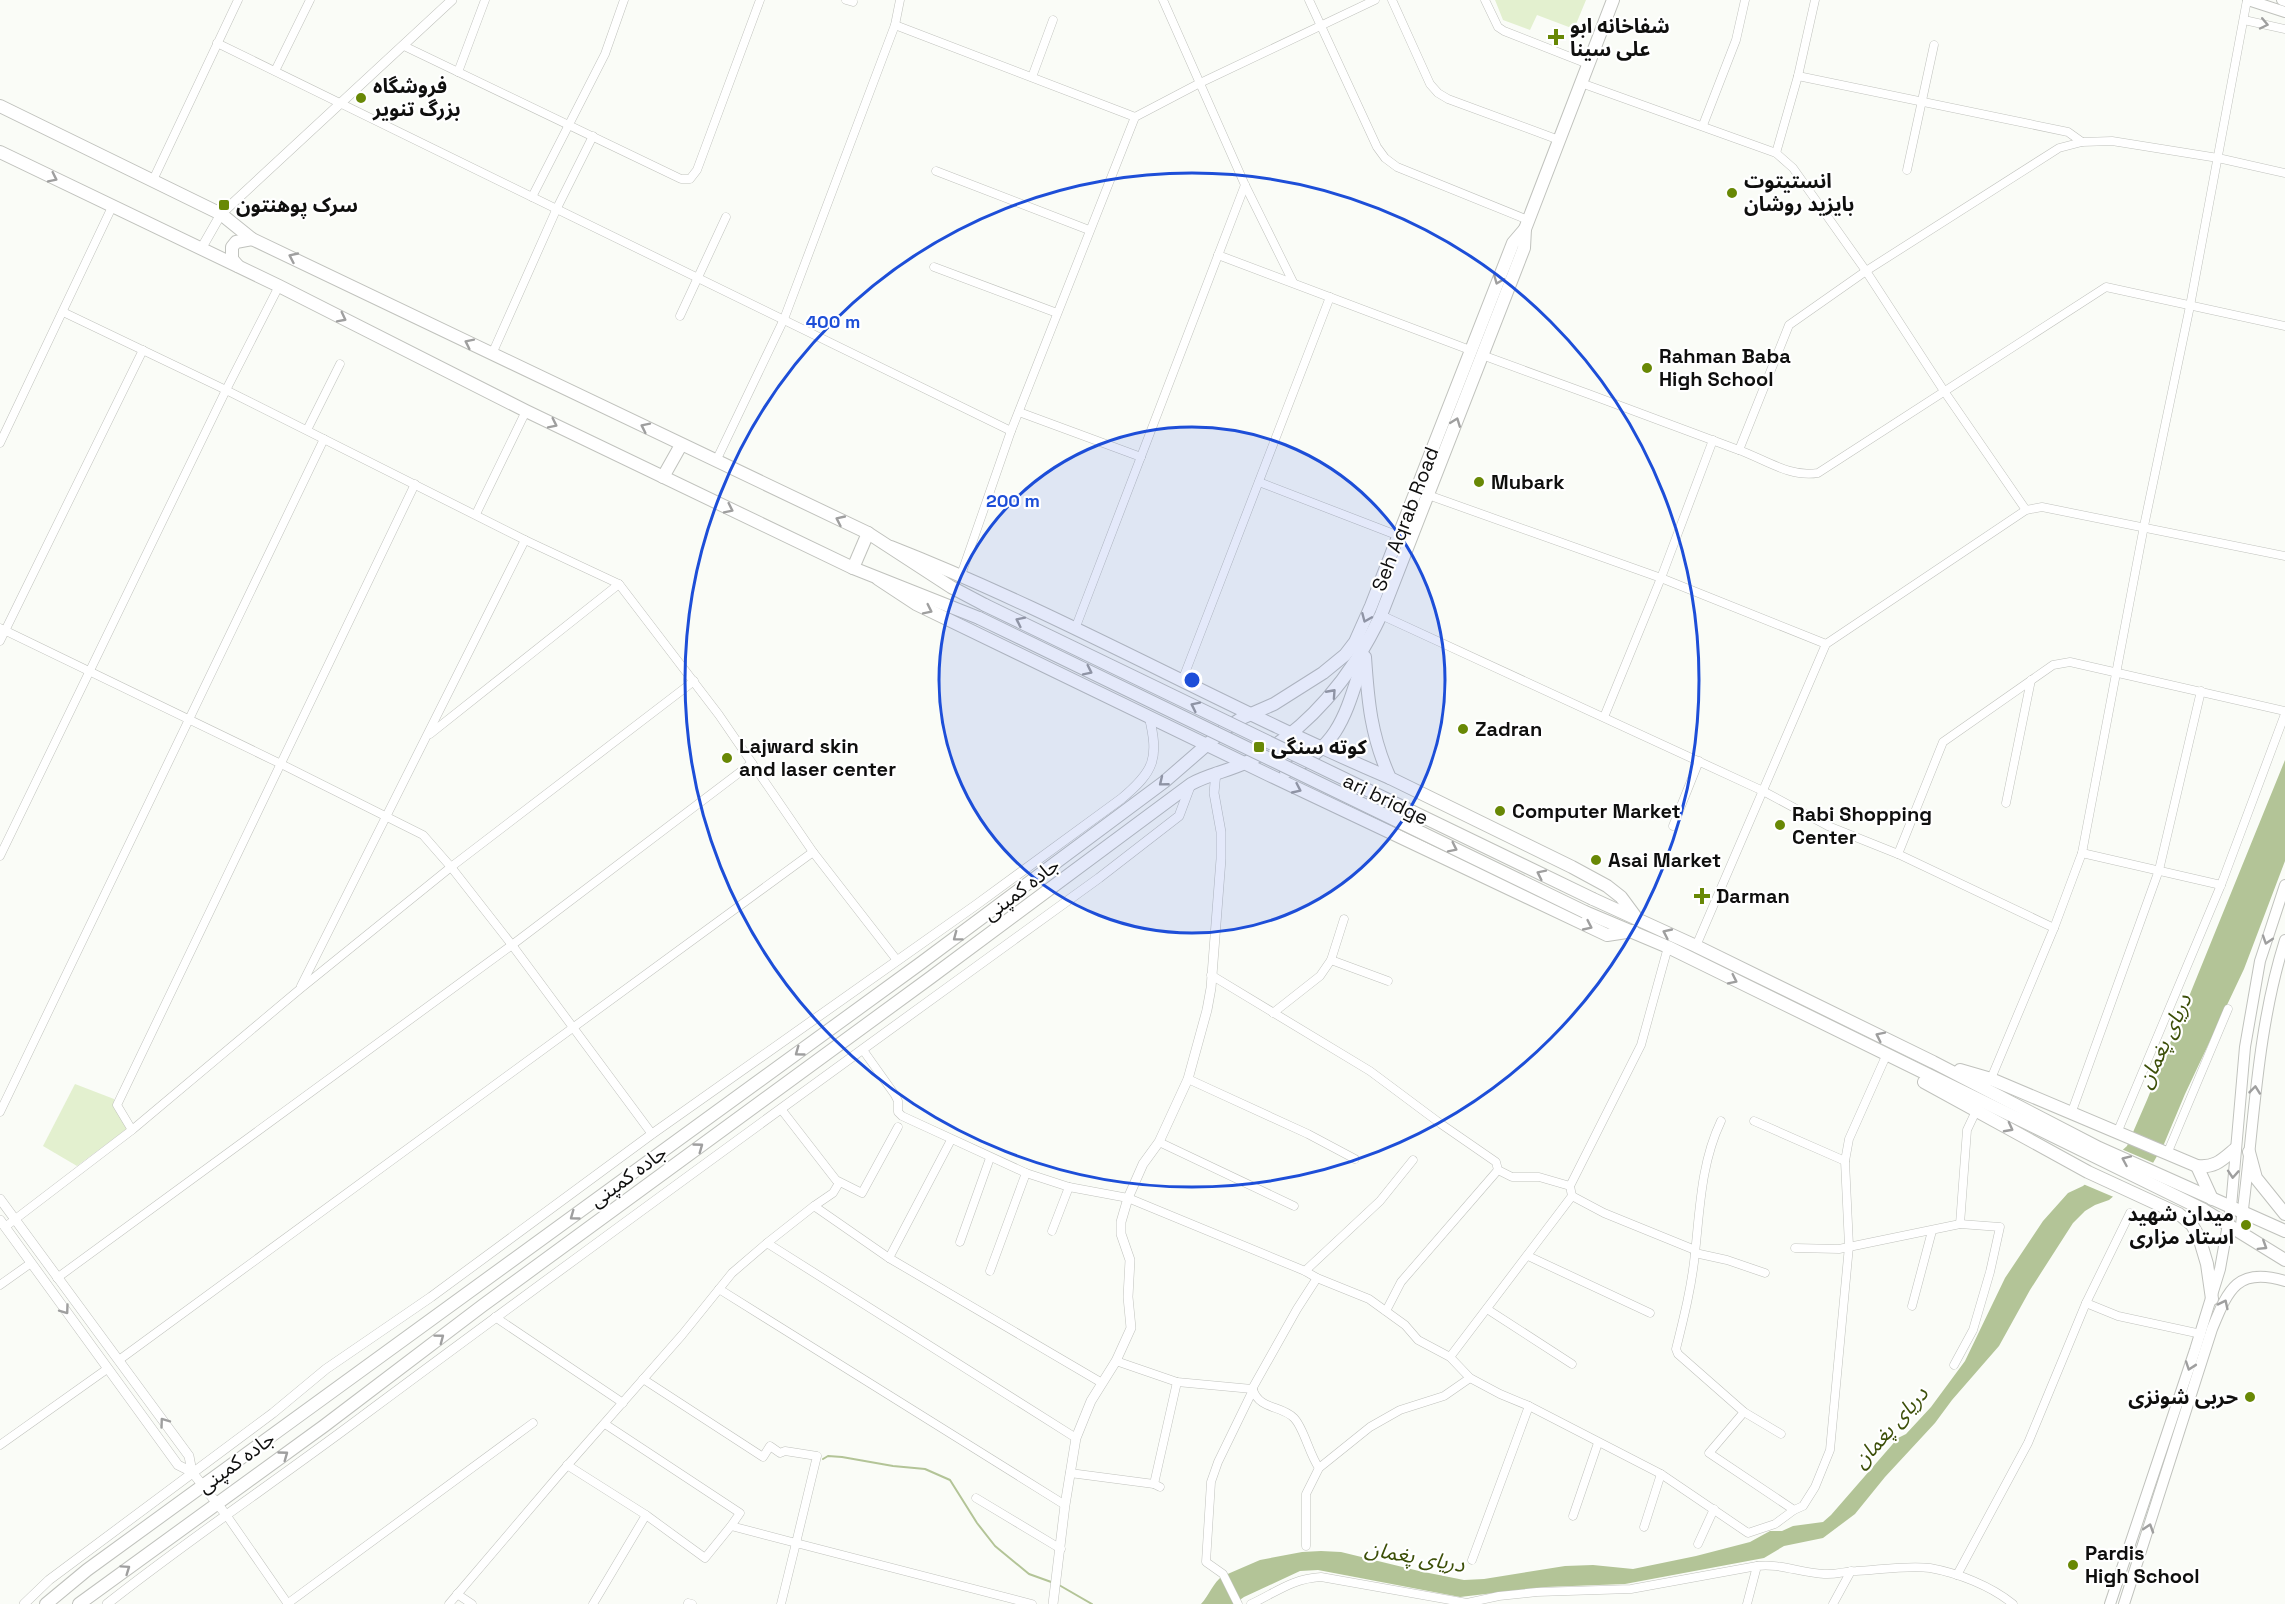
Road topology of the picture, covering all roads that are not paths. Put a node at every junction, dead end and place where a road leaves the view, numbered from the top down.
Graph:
1 (238, 0) edge
2 (310, 0) edge
3 (452, 0) edge
4 (485, 0) edge
5 (624, 0) edge
6 (760, 0) edge
7 (900, 0) edge
8 (1163, 0) edge
9 (1309, 0) edge
10 (1375, 0) edge
11 (1392, 0) edge
12 (1485, 0) edge
13 (1613, 0) edge
14 (1745, 0) edge
15 (1815, 0) edge
16 (2247, 0) edge
17 (2285, 12) edge
18 (1053, 20) dead end
19 (2244, 20) junction
20 (895, 24) junction
21 (1321, 26) junction
22 (2285, 29) edge
23 (217, 43) junction
24 (1934, 45) dead end
25 (404, 46) junction
26 (1588, 64) junction
27 (275, 71) junction
28 (458, 72) junction
29 (1798, 76) junction
30 (1032, 77) junction
31 (1581, 83) junction
32 (1198, 84) junction
33 (1922, 102) junction
34 (341, 103) junction
35 (0, 106) edge
36 (1135, 117) junction
37 (567, 125) junction
38 (1703, 125) junction
39 (593, 136) junction
40 (1559, 140) junction
41 (2082, 142) junction
42 (0, 152) edge
43 (1776, 153) junction
44 (2218, 158) junction
45 (1907, 170) dead end
46 (936, 171) dead end
47 (2285, 173) edge
48 (153, 180) junction
49 (1245, 185) junction
50 (532, 197) junction
51 (112, 207) junction
52 (557, 208) junction
53 (221, 214) junction
54 (726, 217) dead end
55 (1527, 225) junction
56 (1089, 230) junction
57 (252, 239) junction
58 (201, 249) junction
59 (1218, 255) junction
60 (238, 267) junction
61 (934, 267) dead end
62 (1866, 272) junction
63 (698, 278) junction
64 (1293, 282) junction
65 (279, 286) junction
66 (1330, 297) junction
67 (2190, 306) junction
68 (63, 312) junction
69 (1057, 313) junction
70 (680, 316) dead end
71 (784, 320) junction
72 (2285, 326) edge
73 (143, 350) junction
74 (1476, 353) junction
75 (492, 354) junction
76 (340, 364) dead end
77 (226, 390) junction
78 (1944, 391) junction
79 (526, 411) junction
80 (1018, 412) junction
81 (307, 430) junction
82 (1011, 431) junction
83 (324, 439) junction
84 (1713, 440) junction
85 (0, 443) edge
86 (681, 445) junction
87 (1739, 450) junction
88 (1141, 457) junction
89 (716, 461) junction
90 (663, 477) junction
91 (1259, 482) junction
92 (415, 484) junction
93 (1428, 495) junction
94 (2026, 510) junction
95 (476, 514) junction
96 (2144, 526) junction
97 (868, 533) junction
98 (1399, 536) junction
99 (525, 540) junction
100 (891, 547) junction
101 (2285, 556) edge
102 (852, 568) junction
103 (961, 575) junction
104 (1661, 578) junction
105 (878, 579) junction
106 (619, 584) junction
107 (1382, 615) junction
108 (1075, 629) junction
109 (2, 630) edge
110 (0, 641) edge
111 (1826, 645) junction
112 (1365, 652) junction
113 (2116, 671) junction
114 (89, 672) junction
115 (2031, 680) junction
116 (694, 681) junction
117 (1182, 681) junction
118 (2201, 691) junction
119 (2285, 712) edge
120 (1251, 714) junction
121 (1149, 716) junction
122 (1604, 717) junction
123 (189, 720) junction
124 (1290, 734) junction
125 (426, 738) junction
126 (1208, 744) junction
127 (1322, 749) junction
128 (1245, 762) junction
129 (1699, 762) junction
130 (279, 763) junction
131 (752, 763) junction
132 (1216, 772) junction
133 (1274, 777) junction
134 (1390, 778) junction
135 (1191, 784) junction
136 (1763, 791) junction
137 (2006, 803) dead end
138 (386, 816) junction
139 (1673, 826) dead end
140 (813, 852) junction
141 (2082, 853) junction
142 (1898, 854) junction
143 (0, 856) edge
144 (451, 867) junction
145 (2159, 870) junction
146 (2221, 885) junction
147 (2285, 885) edge
148 (1344, 919) dead end
149 (1636, 926) junction
150 (2054, 928) junction
151 (2285, 940) edge
152 (512, 945) junction
153 (1696, 946) junction
154 (1668, 947) junction
155 (896, 959) junction
156 (1331, 960) junction
157 (2280, 970) edge
158 (1211, 975) junction
159 (1388, 981) dead end
160 (300, 989) junction
161 (1819, 1006) junction
162 (2228, 1009) dead end
163 (1273, 1012) junction
164 (1810, 1018) junction
165 (573, 1027) junction
166 (863, 1050) junction
167 (1886, 1056) junction
168 (1188, 1079) junction
169 (1983, 1095) junction
170 (781, 1109) junction
171 (0, 1112) edge
172 (2071, 1114) junction
173 (1721, 1121) dead end
174 (1754, 1121) dead end
175 (898, 1127) dead end
176 (132, 1130) junction
177 (652, 1134) junction
178 (2122, 1135) junction
179 (951, 1140) junction
180 (1159, 1142) junction
181 (2235, 1149) junction
182 (2249, 1152) junction
183 (2164, 1153) junction
184 (990, 1158) junction
185 (1355, 1159) dead end
186 (1413, 1160) dead end
187 (1845, 1161) junction
188 (2197, 1166) junction
189 (1498, 1170) junction
190 (1026, 1173) junction
191 (2150, 1178) junction
192 (839, 1183) junction
193 (1570, 1186) junction
194 (1069, 1187) junction
195 (1572, 1196) junction
196 (1128, 1198) junction
197 (0, 1199) edge
198 (2212, 1199) junction
199 (814, 1206) junction
200 (1294, 1206) dead end
201 (2231, 1208) junction
202 (2130, 1213) dead end
203 (2243, 1213) junction
204 (2285, 1214) edge
205 (15, 1220) junction
206 (3, 1224) edge
207 (1960, 1224) junction
208 (2229, 1225) junction
209 (1052, 1231) dead end
210 (1932, 1231) junction
211 (2240, 1232) junction
212 (2285, 1232) edge
213 (29, 1240) junction
214 (960, 1242) dead end
215 (767, 1243) junction
216 (1850, 1246) junction
217 (20, 1247) junction
218 (1795, 1248) dead end
219 (1695, 1251) junction
220 (1528, 1256) junction
221 (890, 1258) junction
222 (2285, 1260) edge
223 (31, 1263) junction
224 (1305, 1270) junction
225 (990, 1271) dead end
226 (1765, 1273) dead end
227 (57, 1278) junction
228 (1317, 1278) junction
229 (2285, 1281) edge
230 (0, 1285) edge
231 (719, 1289) junction
232 (2212, 1299) junction
233 (2086, 1303) junction
234 (1912, 1306) dead end
235 (1487, 1309) junction
236 (1386, 1311) junction
237 (1650, 1313) dead end
238 (495, 1317) junction
239 (2200, 1334) junction
240 (1450, 1357) junction
241 (119, 1360) junction
242 (1116, 1361) junction
243 (1572, 1364) dead end
244 (1954, 1365) dead end
245 (107, 1369) junction
246 (1470, 1378) junction
247 (643, 1379) junction
248 (1177, 1382) junction
249 (1102, 1383) junction
250 (1253, 1389) junction
251 (623, 1403) junction
252 (1529, 1406) junction
253 (1744, 1412) junction
254 (533, 1423) dead end
255 (605, 1424) junction
256 (1781, 1434) dead end
257 (1076, 1438) junction
258 (1598, 1443) junction
259 (0, 1444) edge
260 (567, 1465) junction
261 (1319, 1468) junction
262 (192, 1472) junction
263 (1070, 1473) junction
264 (1661, 1474) junction
265 (203, 1486) junction
266 (976, 1498) dead end
267 (217, 1504) junction
268 (1065, 1505) junction
269 (1714, 1509) junction
270 (1794, 1510) junction
271 (646, 1515) junction
272 (227, 1516) junction
273 (1573, 1516) dead end
274 (731, 1526) junction
275 (1644, 1527) dead end
276 (796, 1543) junction
277 (1698, 1544) dead end
278 (1306, 1546) dead end
279 (1061, 1549) junction
280 (1472, 1560) dead end
281 (1756, 1566) junction
282 (1851, 1571) junction
283 (1957, 1575) junction
284 (458, 1594) junction
285 (24, 1604) edge
286 (46, 1604) edge
287 (79, 1604) edge
288 (107, 1604) edge
289 (288, 1604) edge
290 (449, 1604) edge
291 (472, 1604) edge
292 (593, 1604) edge
293 (781, 1604) edge
294 (1032, 1604) edge
295 (1053, 1604) edge
296 (1238, 1604) edge
297 (1251, 1604) edge
298 (1747, 1604) edge
299 (1833, 1604) edge
300 (2013, 1604) edge
301 (2110, 1604) edge
302 (2124, 1604) edge

1 - 23 street
2 - 27 street
3 - 25 street
4 - 28 street
5 - 37 street
6 - 39 street
7 - 20 street
8 - 32 street
9 - 21 street
10 - 21 street
11 - 40 street
12 - 26 street
13 - 26 main road, Seh Aqrab Road
14 - 38 street
15 - 29 street
16 - 17 main road
16 - 19 street
18 - 30 street
19 -> 22 street
19 - 44 street
20 - 30 street
20 - 71 street
21 - 32 street
21 - 55 street
23 - 27 street
23 - 48 street
24 - 33 street
25 - 28 street
25 - 34 street
26 - 31 main road, Seh Aqrab Road
27 - 34 street
28 - 37 street
29 - 33 street
29 - 43 street
30 - 36 street
31 - 38 street
31 - 40 main road, Seh Aqrab Road
32 - 36 street
32 - 49 street
33 - 41 street
33 - 45 street
34 - 50 street
34 - 53 street
35 - 48 main road
36 - 56 street
37 - 39 street
37 - 50 street
38 - 43 street
39 - 52 street
40 - 55 main road, Seh Aqrab Road
41 - 44 street
41 - 62 street
42 -> 51 main road
43 - 62 street
44 - 47 street
44 - 67 street
46 - 56 street
48 - 53 main road
49 - 59 street
49 - 64 street
50 - 52 street
51 - 58 main road
51 - 68 street
52 - 63 street
52 - 75 street
53 - 57 main road
53 - 58 street
54 - 63 street
55 - 74 main road, Seh Aqrab Road
56 - 69 street
57 - 60 main road
75 -> 57 main road
58 - 60 main road
59 - 64 street
59 - 88 street
60 - 65 main road
61 - 69 street
62 - 78 street
62 - 87 street
63 - 70 street
63 - 71 street
64 - 66 street
65 - 77 street
65 -> 79 main road
66 - 74 street
66 - 91 street
67 - 72 street
67 - 78 street
67 - 96 street
68 - 73 street
68 - 85 street
69 - 80 street
71 - 82 street
71 - 89 street
73 - 77 street
73 - 109 street
74 - 84 street
93 -> 74 main road, Seh Aqrab Road
74 - 98 main road, Seh Aqrab Road
86 -> 75 main road
76 - 81 street
77 - 81 street
77 - 114 street
78 - 87 street
78 - 94 street
79 -> 90 main road
79 - 95 street
80 - 82 street
80 - 88 street
81 - 83 street
82 - 103 street
83 - 92 street
83 - 123 street
84 - 87 street
84 - 104 street
86 - 89 main road
86 - 90 main road
88 - 108 street
97 -> 89 main road
90 -> 102 main road
91 - 98 street
91 - 117 street
92 - 95 street
92 - 130 street
93 - 104 street
93 - 107 main road, Seh Aqrab Road
94 - 96 street
94 - 111 street
95 - 99 street
96 - 101 street
96 - 113 street
97 - 100 main road
97 - 102 main road
98 -> 120 main road, Seh Aqrab Road
99 - 106 street
99 - 125 street
100 - 103 main road
149 -> 100 main road, ari bridge, bridge
102 - 105 main road
103 - 108 main road
104 - 111 street
104 - 122 street
105 -> 121 main road
105 -> 149 main road, bridge
106 - 116 street
106 - 125 street
107 - 112 main road, Seh Aqrab Road
107 - 122 street
108 - 117 main road
109 - 110 street
109 - 114 street
111 - 136 street
124 -> 112 main road, Seh Aqrab Road
112 - 127 main road
112 - 134 main road
113 - 115 street
113 - 118 street
113 - 141 street
114 - 123 street
114 - 143 street
115 - 137 street
115 - 142 street
116 - 131 street
116 - 144 street
117 - 120 main road
118 - 119 street
118 - 145 street
119 - 146 street
120 - 124 main road
120 - 126 main road, Seh Aqrab Road
121 - 126 main road
121 - 155 street
122 - 129 street
123 - 130 street
123 - 171 street
124 - 127 main road
124 - 128 main road, Seh Aqrab Road
125 - 138 street
126 - 128 main road
126 -> 265 main road, جاده کمپنی
127 - 133 main road
127 - 134 main road
128 - 132 main road, جاده کمپنی
128 - 133 main road
129 - 136 street
129 - 139 street
130 - 138 street
130 - 176 street
131 - 140 street
131 - 152 street
132 - 135 main road, جاده کمپنی
132 - 158 street
133 -> 149 main road
134 - 149 main road
135 - 166 street
267 -> 135 main road, جاده کمپنی
136 - 142 street
136 - 153 street
138 - 144 street
138 - 160 street
140 - 155 street
140 - 165 street
141 - 145 street
141 - 150 street
142 - 150 street
144 - 152 street
144 - 160 street
145 - 146 street
145 - 172 street
146 - 178 street
147 -> 181 main road
148 - 156 street
153 -> 149 main road
149 - 154 main road
150 - 169 street
151 - 157 main road
152 - 165 street
152 - 227 street
153 - 161 main road
154 -> 164 main road
154 - 193 street
155 - 177 street
156 - 159 street
156 - 163 street
182 -> 157 main road
158 - 163 street
158 - 168 street
160 - 176 street
161 - 164 main road
169 -> 161 main road
162 - 183 street
163 - 189 street
164 - 167 main road
165 - 177 street
165 - 241 street
166 - 170 street
166 - 179 street
167 - 169 main road
167 - 187 street
168 - 180 street
168 - 185 street
169 - 172 main road
169 - 191 main road
169 - 207 street
169 -> 232 main road
170 - 192 street
170 - 238 street
172 - 178 main road
173 - 219 street
174 - 187 street
175 - 192 street
176 - 205 street
177 - 262 street
178 - 183 main road
179 - 184 street
179 - 221 street
180 - 196 street
180 - 200 street
181 - 188 main road
181 -> 201 main road
182 - 203 main road
182 - 204 main road
183 - 188 main road
184 - 190 street
184 - 214 street
186 - 224 street
187 - 216 street
188 - 198 main road
189 - 193 street
189 - 236 street
190 - 194 street
190 - 225 street
191 - 198 main road
191 - 208 main road
192 - 199 street
193 - 195 street
194 - 196 street
194 - 209 street
195 - 219 street
195 - 220 street
196 - 224 street
196 - 242 street
197 - 205 street
198 - 201 main road
199 - 215 street
199 - 221 street
201 - 203 main road
201 - 208 main road
202 - 233 street
203 - 211 main road
203 - 212 main road
205 - 206 street
205 - 213 street
206 - 217 street
207 - 210 street
207 - 244 street
208 - 211 main road
208 - 232 main road
210 - 216 street
210 - 234 street
211 -> 222 main road
213 - 217 street
213 - 227 street
215 - 231 street
215 - 257 street
216 - 218 street
216 - 270 street
217 - 223 street
219 - 226 street
219 - 253 street
220 - 235 street
220 - 237 street
221 - 249 street
223 - 230 street
223 -> 245 street
224 - 228 street
227 - 241 street
228 - 236 street
228 - 250 street
302 -> 229 main road
231 - 247 street
231 - 268 street
232 - 239 main road
233 - 239 street
233 - 283 street
235 - 240 street
235 - 243 street
236 - 240 street
238 - 251 street
238 - 272 street
239 -> 301 main road
240 - 246 street
262 -> 241 street
242 - 248 street
242 - 249 street
245 - 259 street
245 - 262 street
246 - 252 street
246 - 261 street
247 - 251 street
247 - 276 street
248 - 250 street
248 - 263 street
249 - 257 street
250 - 261 street
250 - 296 street
251 - 255 street
252 - 258 street
252 - 280 street
253 - 256 street
253 - 270 street
254 - 289 street
255 - 260 street
255 - 274 street
257 - 263 street
258 - 264 street
258 - 273 street
260 - 271 street
260 - 284 street
261 - 278 street
262 - 265 street
262 - 285 street
263 - 268 street
264 - 269 street
264 - 275 street
265 - 267 street
265 - 286 main road, جاده کمپنی
266 - 279 street
267 - 272 street
287 -> 267 main road, جاده کمپنی
268 - 279 street
269 - 270 street
269 - 277 street
271 - 274 street
271 - 292 street
272 - 288 street
272 - 289 street
274 - 276 street
276 - 293 street
276 - 294 street
279 - 295 street
281 - 282 street
281 - 297 street
281 - 298 street
282 - 283 street
282 - 299 street
283 - 300 street
284 - 290 street
284 - 291 street

